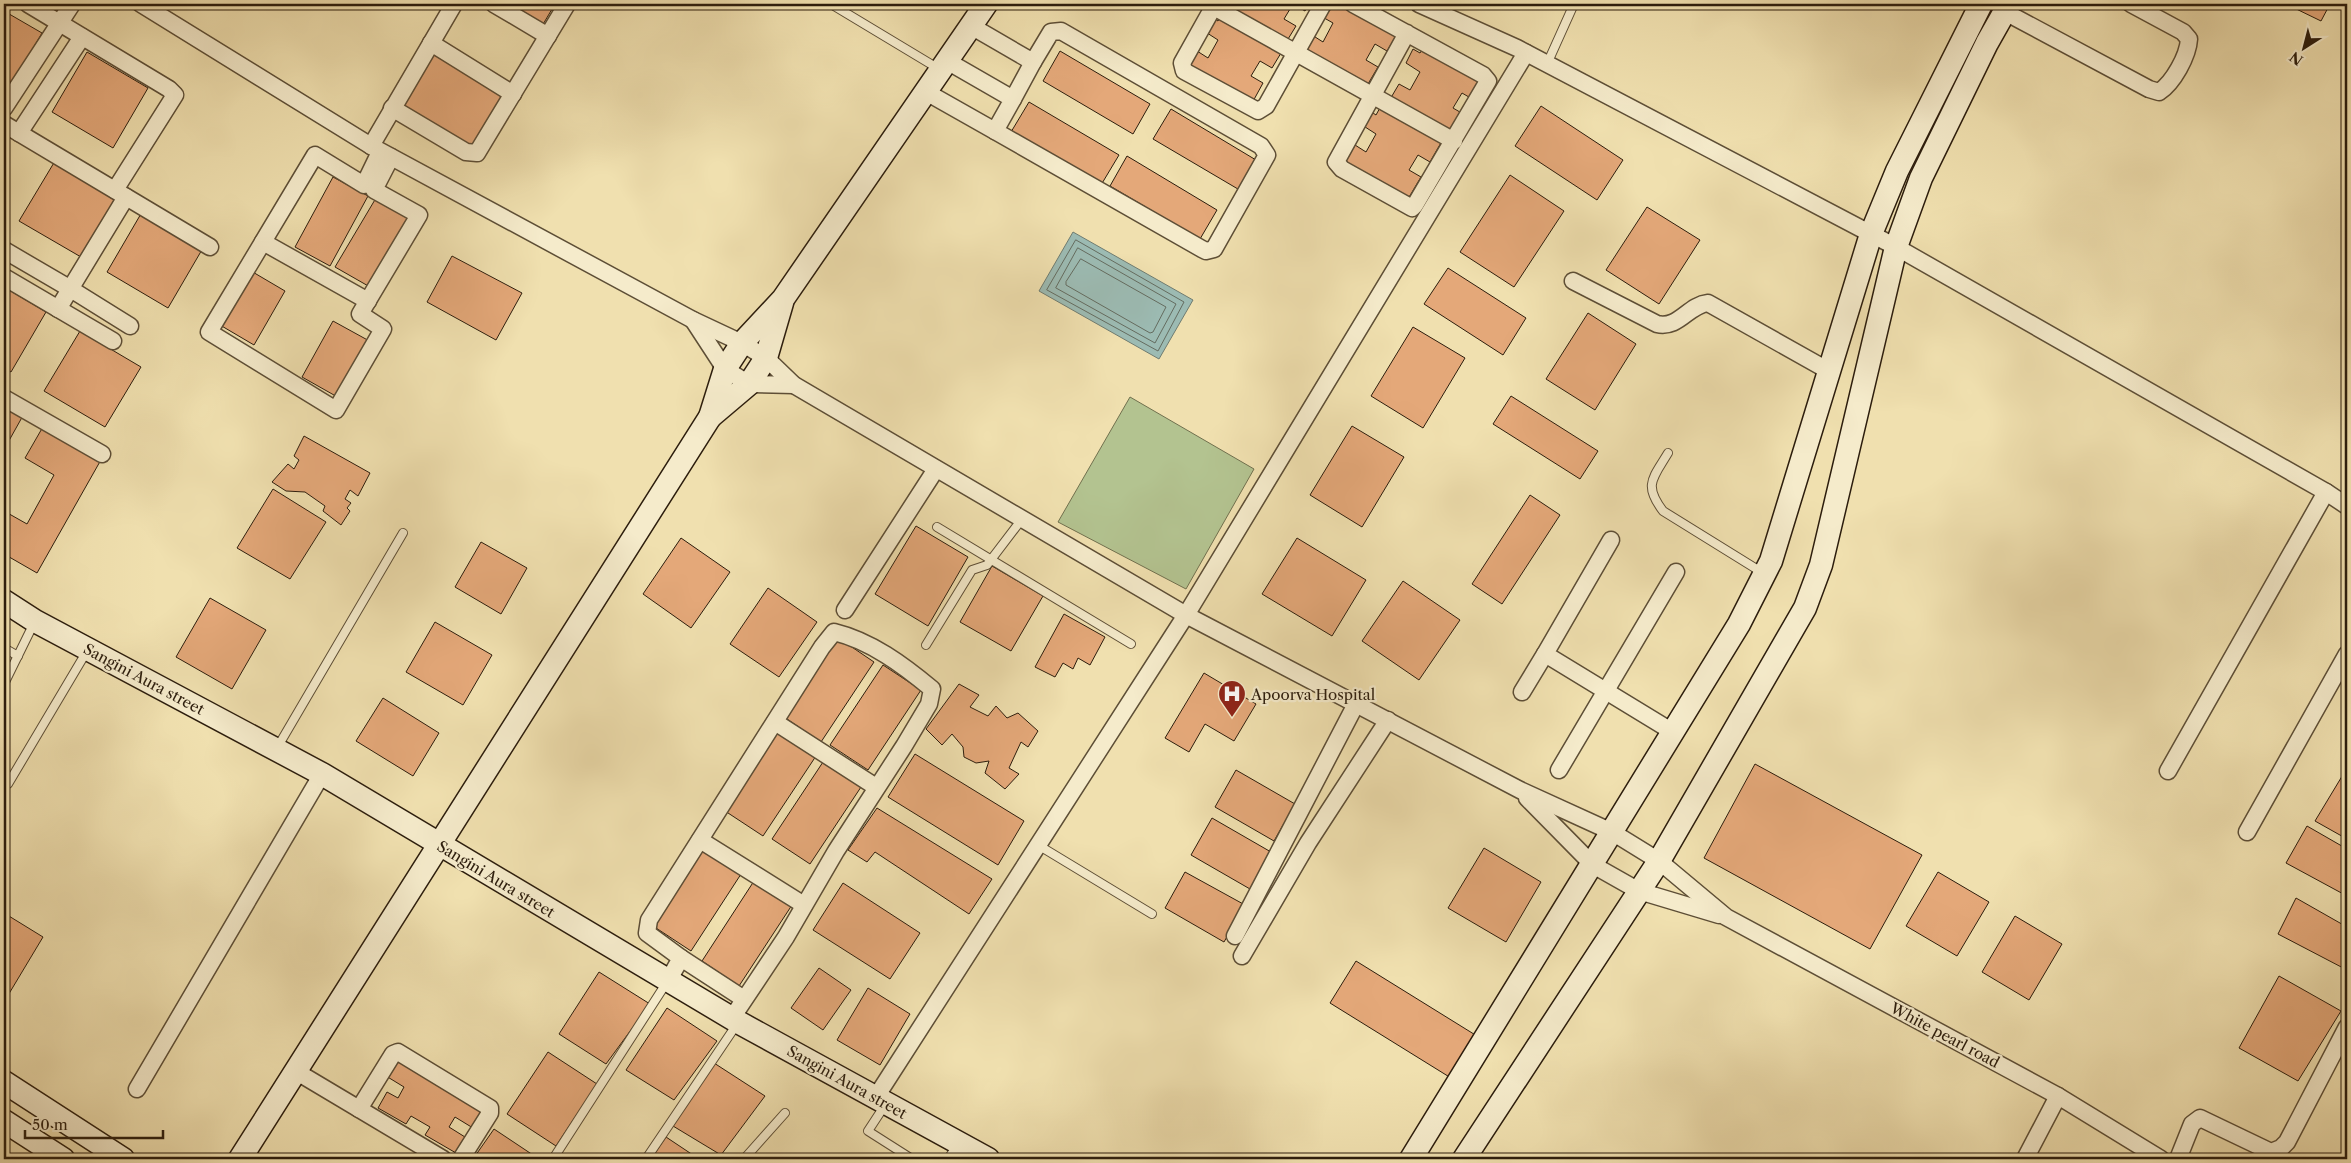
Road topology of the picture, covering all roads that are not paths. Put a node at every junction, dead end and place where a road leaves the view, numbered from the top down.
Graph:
1 (28, 4) edge
2 (72, 4) edge
3 (141, 4) edge
4 (454, 4) edge
5 (494, 4) edge
6 (567, 4) edge
7 (831, 4) edge
8 (986, 4) edge
9 (1323, 4) edge
10 (1353, 4) edge
11 (1420, 4) edge
12 (1574, 4) edge
13 (1981, 4) edge
14 (2131, 4) edge
15 (1214, 5) edge
16 (2007, 8) edge
17 (60, 23) junction
18 (971, 26) junction
19 (1407, 33) junction
20 (548, 36) junction
21 (82, 37) junction
22 (431, 43) junction
23 (1296, 52) junction
24 (1526, 53) junction
25 (1033, 62) junction
26 (1547, 64) junction
27 (944, 65) junction
28 (926, 92) junction
29 (513, 94) junction
30 (1372, 94) junction
31 (1013, 100) junction
32 (4, 108) edge
33 (392, 108) junction
34 (4, 124) edge
35 (995, 131) junction
36 (19, 133) junction
37 (1454, 141) junction
38 (381, 152) junction
39 (376, 174) junction
40 (121, 194) junction
41 (1872, 234) junction
42 (263, 242) junction
43 (210, 247) dead end
44 (1896, 247) junction
45 (4, 250) edge
46 (4, 277) edge
47 (1573, 281) dead end
48 (69, 288) junction
49 (784, 299) junction
50 (368, 301) junction
51 (58, 309) junction
52 (693, 320) junction
53 (130, 326) dead end
54 (113, 341) dead end
55 (742, 342) junction
56 (766, 358) junction
57 (725, 368) junction
58 (1829, 371) junction
59 (749, 384) junction
60 (794, 385) junction
61 (4, 398) edge
62 (710, 417) junction
63 (1668, 453) dead end
64 (102, 454) dead end
65 (936, 469) junction
66 (2326, 492) junction
67 (2347, 506) edge
68 (1022, 519) junction
69 (936, 527) dead end
70 (403, 534) dead end
71 (1610, 540) dead end
72 (992, 560) junction
73 (1676, 572) dead end
74 (1764, 574) junction
75 (4, 601) edge
76 (845, 610) dead end
77 (1186, 615) junction
78 (35, 621) junction
79 (1131, 644) dead end
80 (926, 645) dead end
81 (4, 648) edge
82 (88, 649) junction
83 (1545, 654) junction
84 (2347, 654) edge
85 (18, 656) junction
86 (4, 684) edge
87 (1522, 692) dead end
88 (1606, 692) junction
89 (1356, 704) junction
90 (1388, 720) junction
91 (775, 722) junction
92 (1673, 732) junction
93 (276, 750) junction
94 (1559, 770) dead end
95 (2168, 771) dead end
96 (322, 774) junction
97 (8, 784) dead end
98 (876, 787) junction
99 (1520, 790) junction
100 (1612, 832) junction
101 (2247, 832) dead end
102 (700, 840) junction
103 (1038, 844) junction
104 (440, 846) junction
105 (1659, 861) junction
106 (1593, 865) junction
107 (1639, 891) junction
108 (804, 905) junction
109 (1152, 914) dead end
110 (1726, 917) junction
111 (1235, 936) dead end
112 (1242, 956) dead end
113 (682, 958) junction
114 (668, 981) junction
115 (744, 998) junction
116 (735, 1020) junction
117 (2347, 1027) edge
118 (297, 1072) junction
119 (4, 1082) edge
120 (137, 1089) dead end
121 (2058, 1096) junction
122 (881, 1100) junction
123 (359, 1109) junction
124 (785, 1113) dead end
125 (4, 1121) edge
126 (954, 1151) edge
127 (63, 1159) edge
128 (123, 1159) edge
129 (240, 1159) edge
130 (443, 1159) edge
131 (461, 1159) edge
132 (553, 1159) edge
133 (646, 1159) edge
134 (744, 1159) edge
135 (912, 1159) edge
136 (988, 1159) edge
137 (1411, 1159) edge
138 (1464, 1159) edge
139 (2025, 1159) edge
140 (2161, 1159) edge
141 (2178, 1159) edge

1 - 17 street
2 - 17 street
3 - 38 street
4 - 22 street
5 - 20 street
6 - 20 street
7 - 27 lane
8 - 18 street
9 - 23 street
10 - 19 street
11 - 24 street
12 - 26 lane
13 - 41 street
14 - 16 street
15 - 23 street
15 - 23 street
16 - 44 street
17 - 21 street
17 - 32 street
18 - 25 street
18 - 27 street
19 - 30 street
19 - 37 street
20 - 29 street
21 - 36 street
21 - 40 street
22 - 29 street
22 - 33 street
23 - 30 street
24 - 26 street
24 - 77 street
25 - 31 street
25 - 35 street
26 - 41 street
27 - 28 street
27 - 31 street
28 - 35 street
28 - 49 street
29 - 33 street
30 - 37 street
30 - 37 street
31 - 35 street
33 - 38 street
34 - 36 street
36 - 40 street
38 - 39 street
38 - 52 street
39 - 42 street
39 - 50 street
40 - 43 street
40 - 48 street
41 - 44 street
41 - 58 street
42 - 50 street
42 - 50 street
44 - 66 street
44 - 105 street
45 - 48 street
46 - 51 street
47 - 58 street
48 - 51 street
48 - 53 street
49 - 55 street
49 - 56 street
51 - 54 street
52 - 55 street
52 - 57 street
55 - 56 street
55 - 57 street
56 - 59 street
56 - 60 street
57 - 59 street
57 - 62 street
58 - 74 street
59 - 60 street
59 - 62 street
60 - 65 street
61 - 64 street
62 - 104 street
63 - 74 lane
65 - 68 street
65 - 76 street
66 - 67 street
66 - 95 street
68 - 72 lane
68 - 77 street
69 - 72 lane
70 - 93 lane
71 - 83 street
72 - 79 lane
72 - 80 lane
73 - 88 street
74 - 92 street
75 - 78 street, Sangini Aura street
77 - 89 street
77 - 103 street
78 - 82 street, Sangini Aura street
78 - 85 lane
81 - 85 lane
82 - 93 street, Sangini Aura street
82 - 97 lane
83 - 87 street
83 - 88 street
84 - 101 street
85 - 86 lane
88 - 92 street
88 - 94 street
89 - 90 street
89 - 111 street
90 - 99 street
90 - 112 street
91 - 98 street
91 - 98 street
91 - 102 street
92 - 100 street
93 - 96 street, Sangini Aura street
96 - 104 street, Sangini Aura street
96 - 120 street
98 - 108 street
99 - 100 street
99 - 106 street
100 - 105 street
100 - 106 street
102 - 108 street
102 - 113 street
103 - 109 lane
103 - 122 street
104 - 114 street, Sangini Aura street
104 - 118 street
105 - 107 street
105 - 110 street
106 - 107 street
106 - 137 street
107 - 110 street
107 - 138 street
108 - 115 street
110 - 121 street, White pearl road
113 - 114 street
113 - 115 street
114 - 116 street, Sangini Aura street
114 - 132 lane
115 - 116 street
116 - 122 street, Sangini Aura street
116 - 133 lane
117 - 141 street
118 - 123 street
118 - 129 street
119 - 128 street
121 - 139 street
121 - 140 street, White pearl road
122 - 126 street, Sangini Aura street
122 - 135 lane
123 - 130 street
123 - 131 street
124 - 134 lane
125 - 127 street
126 - 136 street, Sangini Aura street

